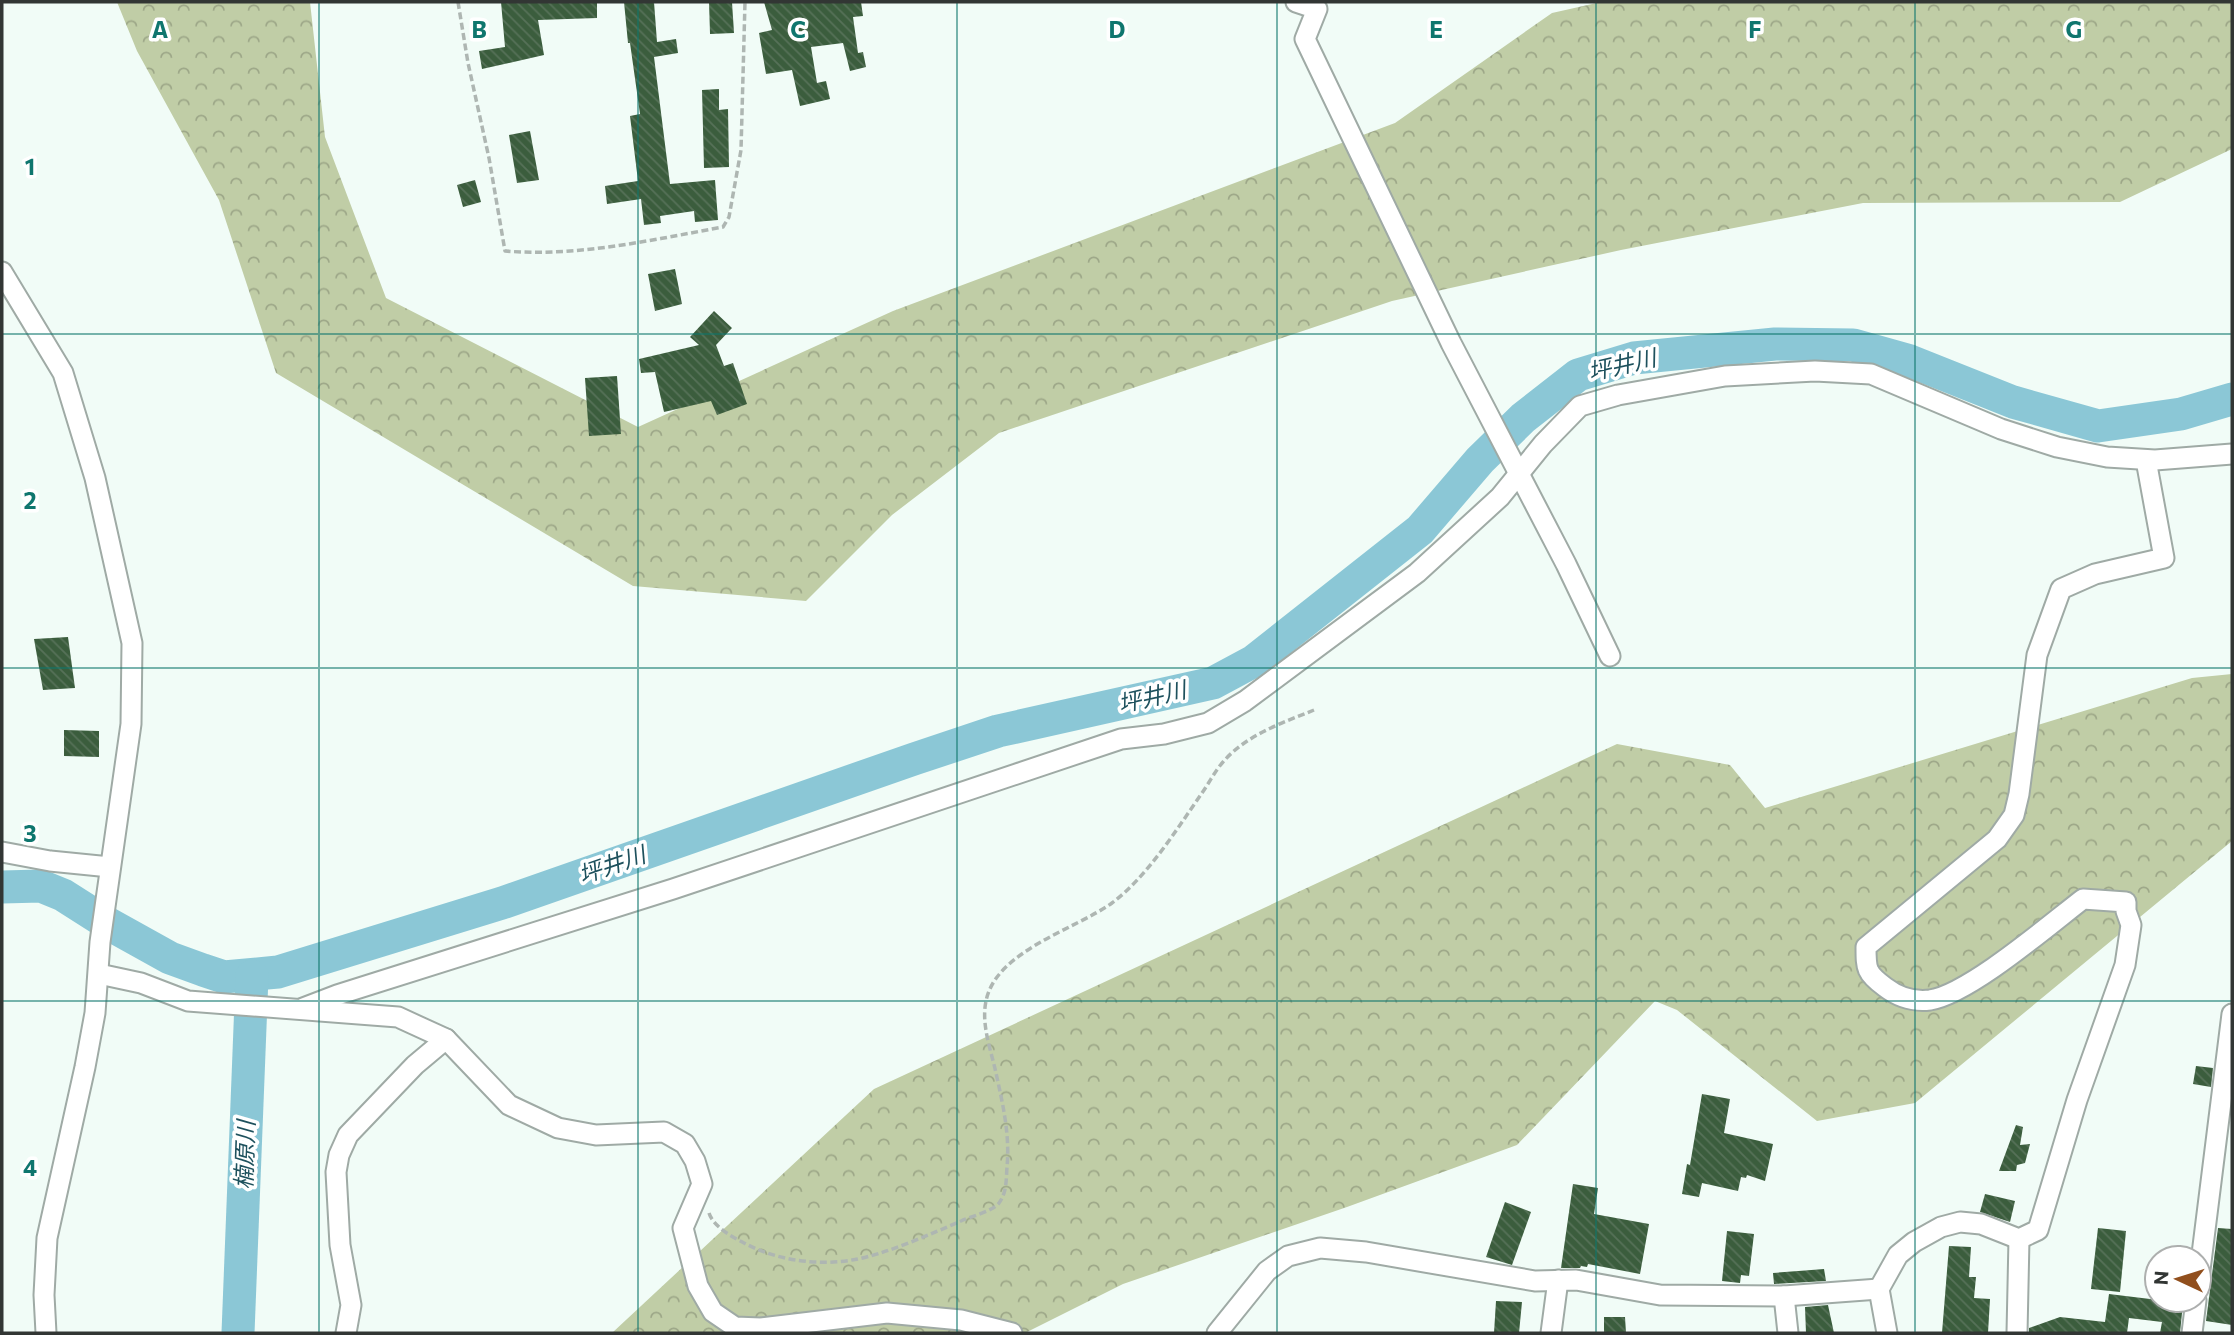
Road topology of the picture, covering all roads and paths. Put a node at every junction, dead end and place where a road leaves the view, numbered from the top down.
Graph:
1 (458, 2) edge
2 (746, 2) edge
3 (1296, 2) edge
4 (2, 272) edge
5 (2232, 454) edge
6 (2146, 460) junction
7 (1515, 465) junction
8 (1609, 656) dead end
9 (1314, 710) dead end
10 (2, 852) edge
11 (110, 867) junction
12 (99, 974) junction
13 (303, 1008) junction
14 (2232, 1014) edge
15 (446, 1039) junction
16 (2229, 1075) edge
17 (702, 1184) junction
18 (2019, 1239) junction
19 (2204, 1244) edge
20 (1559, 1280) junction
21 (1879, 1289) junction
22 (1784, 1296) junction
23 (2194, 1314) edge
24 (46, 1333) edge
25 (346, 1333) edge
26 (1012, 1333) edge
27 (1217, 1333) edge
28 (1551, 1333) edge
29 (1788, 1333) edge
30 (1887, 1333) edge
31 (2017, 1333) edge
32 (2192, 1333) edge

1 - 2 path
3 - 7 street
4 - 11 street
5 - 6 street
6 - 7 street
6 - 18 street
7 - 8 street
7 - 13 street
9 - 17 path
10 - 11 street
11 - 12 street
12 - 13 street
12 - 24 street
13 - 15 street
14 - 16 street
15 - 17 street
15 - 25 street
16 - 19 street
17 - 26 street
18 - 21 street
18 - 31 street
20 - 22 street
20 - 27 street
20 - 28 street
21 - 22 street
21 - 30 street
22 - 29 street
23 - 32 street

